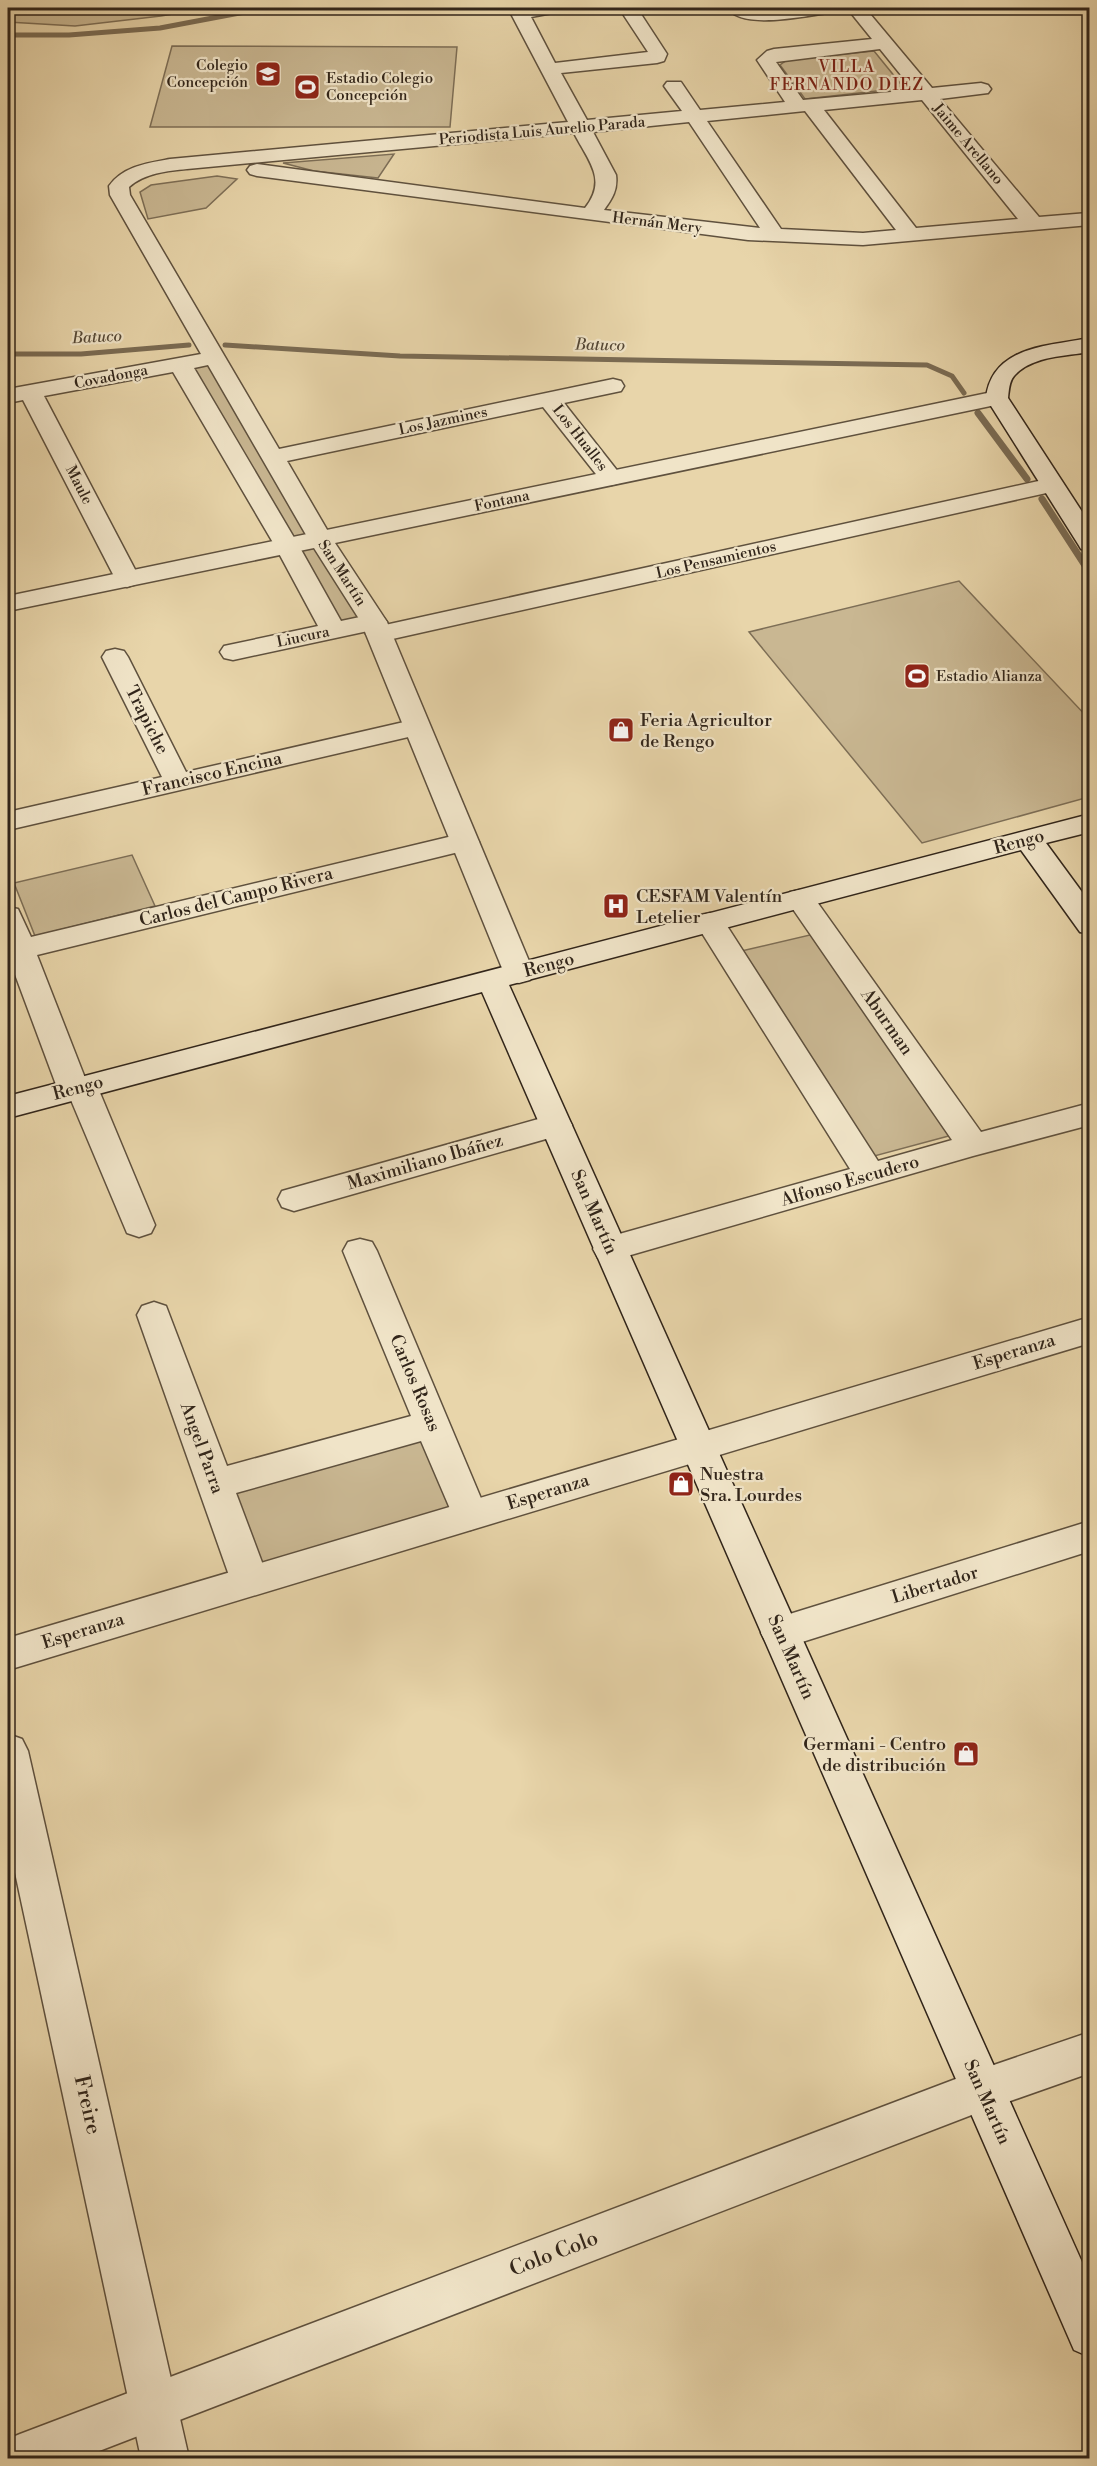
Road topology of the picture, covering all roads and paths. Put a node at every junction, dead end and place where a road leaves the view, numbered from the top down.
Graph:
1 (552, 8) edge
2 (628, 8) edge
3 (736, 8) edge
4 (828, 8) edge
5 (856, 8) edge
6 (518, 11) edge
7 (885, 43) junction
8 (549, 69) junction
9 (674, 86) dead end
10 (981, 89) dead end
11 (927, 94) junction
12 (804, 106) junction
13 (695, 116) junction
14 (582, 127) junction
15 (230, 160) junction
16 (120, 195) joint
17 (590, 215) junction
18 (1088, 219) dead end
19 (1034, 225) junction
20 (775, 235) junction
21 (911, 236) junction
22 (1089, 345) edge
23 (214, 357) junction
24 (180, 364) junction
25 (613, 386) dead end
26 (19, 394) edge
27 (548, 398) junction
28 (997, 398) junction
29 (273, 457) junction
30 (611, 478) junction
31 (1052, 485) junction
32 (321, 540) junction
33 (1089, 544) edge
34 (287, 546) junction
35 (127, 579) junction
36 (8, 604) edge
37 (376, 628) junction
38 (333, 630) junction
39 (233, 652) dead end
40 (115, 657) dead end
41 (417, 727) junction
42 (178, 782) junction
43 (8, 820) edge
44 (1089, 823) edge
45 (1028, 839) junction
46 (465, 842) junction
47 (800, 899) junction
48 (8, 916) edge
49 (710, 922) junction
50 (1089, 926) edge
51 (14, 951) edge
52 (505, 976) junction
53 (78, 1089) junction
54 (8, 1107) edge
55 (1089, 1114) edge
56 (556, 1125) junction
57 (974, 1145) junction
58 (870, 1175) junction
59 (294, 1199) dead end
60 (139, 1225) dead end
61 (610, 1249) junction
62 (360, 1251) dead end
63 (154, 1315) dead end
64 (1089, 1330) edge
65 (432, 1424) junction
66 (698, 1447) junction
67 (215, 1484) junction
68 (470, 1515) junction
69 (1089, 1536) edge
70 (249, 1581) junction
71 (780, 1633) junction
72 (8, 1654) edge
73 (8, 1751) edge
74 (1089, 2052) edge
75 (982, 2090) junction
76 (1089, 2334) edge
77 (155, 2408) junction
78 (20, 2458) edge
79 (165, 2458) edge

1 - 6 street
2 - 8 street
3 - 4 street
5 - 7 street, Jaime Arellano
6 - 8 street
7 - 11 street, Jaime Arellano
7 - 12 street
8 - 14 street
9 - 13 street
10 - 11 street, Periodista Luis Aurelio Parada
11 - 12 street, Periodista Luis Aurelio Parada
11 - 19 street, Jaime Arellano
12 - 13 street, Periodista Luis Aurelio Parada
12 - 21 street
13 - 14 street, Periodista Luis Aurelio Parada
13 - 20 street
14 - 15 street, Periodista Luis Aurelio Parada
14 - 17 street
15 - 16 street, Periodista Luis Aurelio Parada
15 - 17 street, Hernán Mery
16 - 23 street, San Martín
17 - 20 street, Hernán Mery
18 - 19 street, Hernán Mery
19 - 21 street, Hernán Mery
20 - 21 street, Hernán Mery
22 - 28 street
23 - 24 street, Covadonga
23 - 29 street, San Martín
24 - 26 street, Covadonga
24 - 34 street, San Martín
25 - 27 street, Los Jazmines
26 - 35 street, Maule
27 - 29 street, Los Jazmines
27 - 30 street, Los Hualles
28 - 30 street, Fontana
28 - 31 street
29 - 32 street, San Martín
30 - 32 street, Fontana
31 - 33 street
31 - 37 street, Los Pensamientos
32 - 34 street, Fontana
32 - 37 street, San Martín
34 - 35 street, Fontana
34 - 38 street, San Martín
35 - 36 street, Fontana
37 - 38 street, Liucura
37 - 41 street, San Martín
38 - 39 street, Liucura
40 - 42 street, Trapiche
41 - 42 street, Francisco Encina
41 - 46 street, San Martín
42 - 43 street, Francisco Encina
44 - 45 street, Rengo
45 - 47 street, Rengo
45 - 50 street
46 - 51 street, Carlos del Campo Rivera
46 - 52 street, San Martín
47 - 49 street, Rengo
47 - 57 street, Aburman
48 - 51 street
49 - 52 street, Rengo
49 - 58 street
51 - 53 street
52 - 53 street, Rengo
52 - 56 street, San Martín
53 - 54 street, Rengo
53 - 60 street
55 - 57 street, Alfonso Escudero
56 - 59 street, Maximiliano Ibáñez
56 - 61 street, San Martín
57 - 58 street, Alfonso Escudero
58 - 61 street, Alfonso Escudero
61 - 66 street, San Martín
62 - 65 street, Carlos Rosas
63 - 67 street, Angel Parra
64 - 66 street, Esperanza
65 - 67 street
65 - 68 street, Carlos Rosas
66 - 68 street, Esperanza
66 - 71 street, San Martín
67 - 70 street, Angel Parra
68 - 70 street, Esperanza
69 - 71 street, Libertador
70 - 72 street, Esperanza
71 - 75 street, San Martín
73 - 77 street, Freire
74 - 75 street, Colo Colo
75 - 76 street, San Martín
75 - 77 street, Colo Colo
77 - 78 street, Colo Colo
77 - 79 street, Freire

